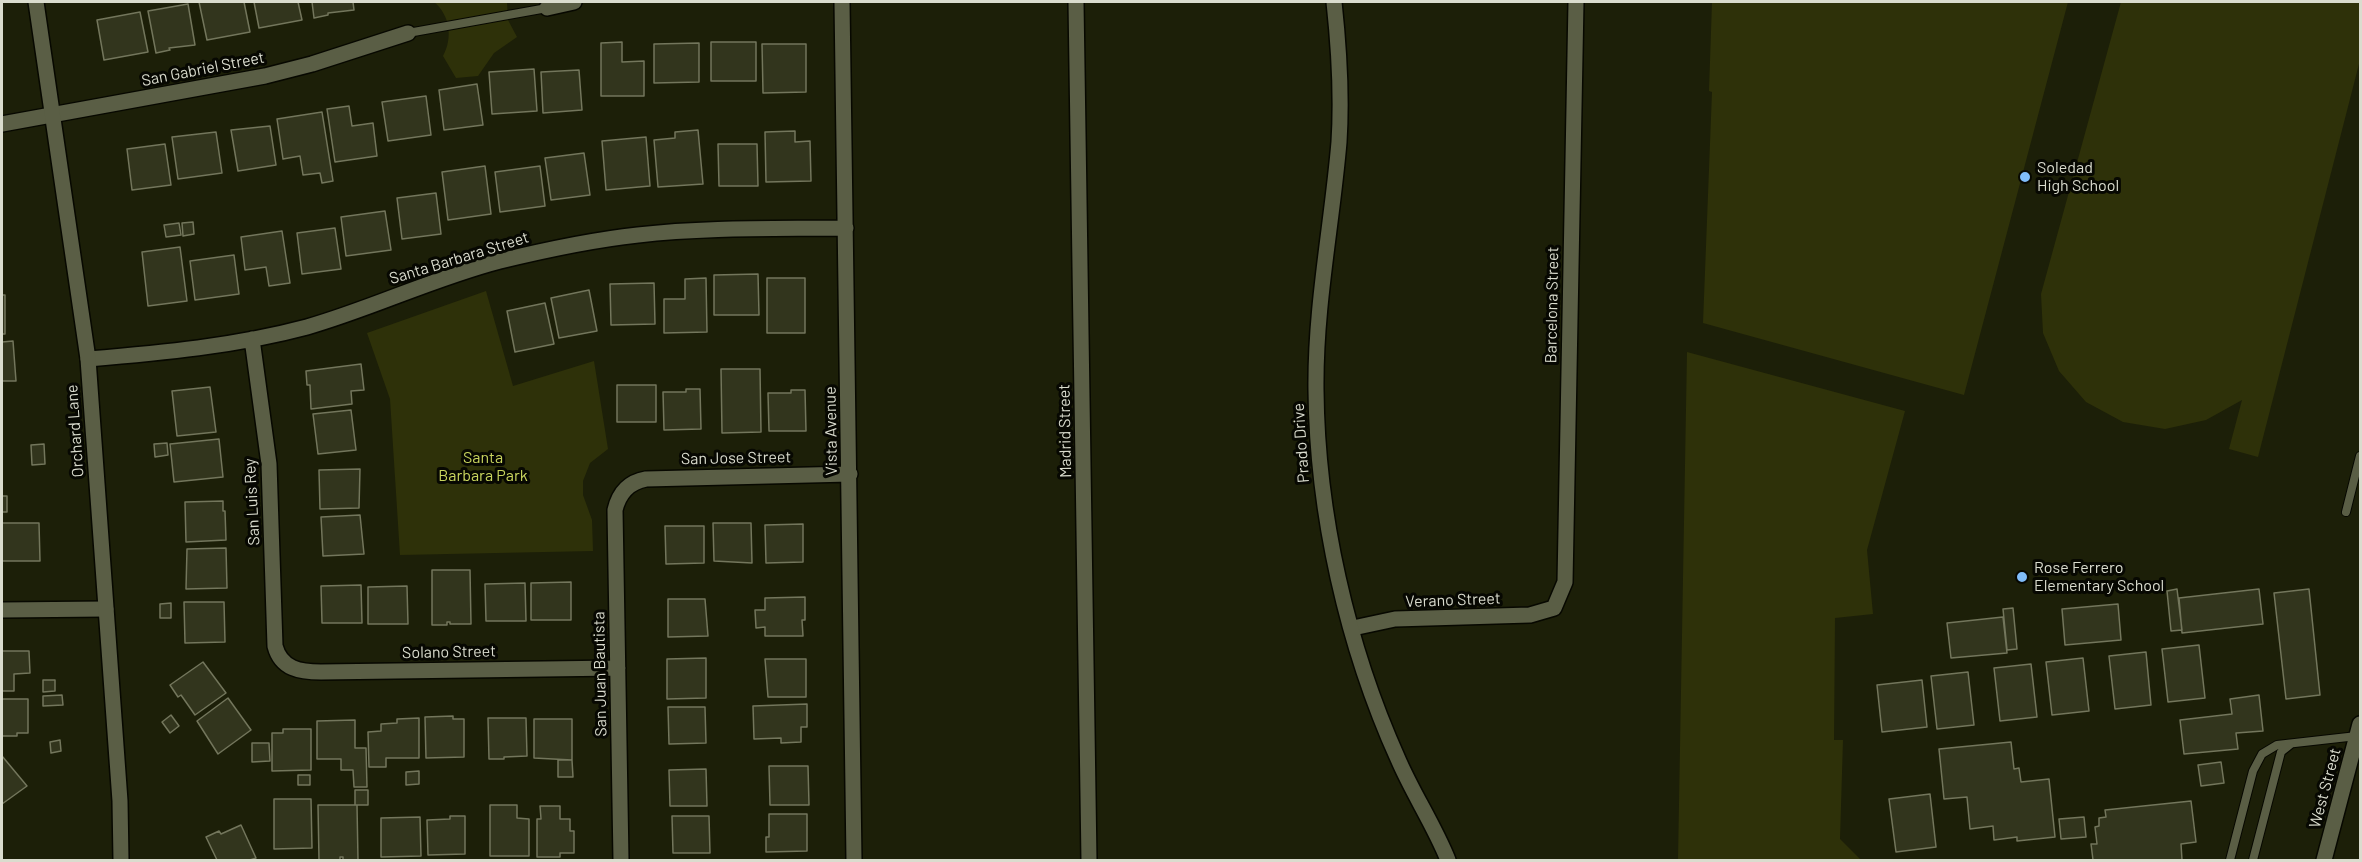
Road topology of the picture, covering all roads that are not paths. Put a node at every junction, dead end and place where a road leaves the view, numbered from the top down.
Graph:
1 (36, 2) edge
2 (574, 2) edge
3 (842, 2) edge
4 (1076, 2) edge
5 (1334, 2) edge
6 (1576, 2) edge
7 (547, 8) joint
8 (408, 33) joint
9 (54, 114) junction
10 (2, 124) edge
11 (846, 228) junction
12 (252, 339) junction
13 (88, 359) junction
14 (2361, 456) edge
15 (850, 474) junction
16 (625, 489) joint
17 (2346, 512) dead end
18 (1554, 608) joint
19 (106, 609) junction
20 (2, 610) edge
21 (1353, 628) junction
22 (284, 662) joint
23 (618, 668) junction
24 (2359, 730) edge
25 (2292, 743) junction
26 (121, 861) edge
27 (621, 861) edge
28 (854, 861) edge
29 (1089, 861) edge
30 (1448, 861) edge
31 (2230, 861) edge
32 (2253, 861) edge
33 (2324, 861) edge

1 - 9 street, Orchard Lane
2 - 7 street
3 - 11 street, Vista Avenue
4 - 29 street, Madrid Street
5 - 21 street, Prado Drive
6 - 18 street, Barcelona Street
7 - 8 lane
8 - 9 street, San Gabriel Street
9 - 10 street, San Gabriel Street
9 - 13 street, Orchard Lane
11 - 12 street, Santa Barbara Street
11 - 15 street, Vista Avenue
12 - 13 street, Santa Barbara Street
12 - 22 street, San Luis Rey
13 - 19 street, Orchard Lane
14 - 17 lane
15 - 16 street, San Jose Street
15 - 28 street, Vista Avenue
16 - 23 street, San Juan Bautista
18 - 21 street, Verano Street
19 - 20 street
19 - 26 street, Orchard Lane
21 - 30 street, Prado Drive
22 - 23 street, Solano Street
23 - 27 street, San Juan Bautista
24 - 25 lane
24 - 33 street, West Street
25 - 31 lane
25 - 32 lane

